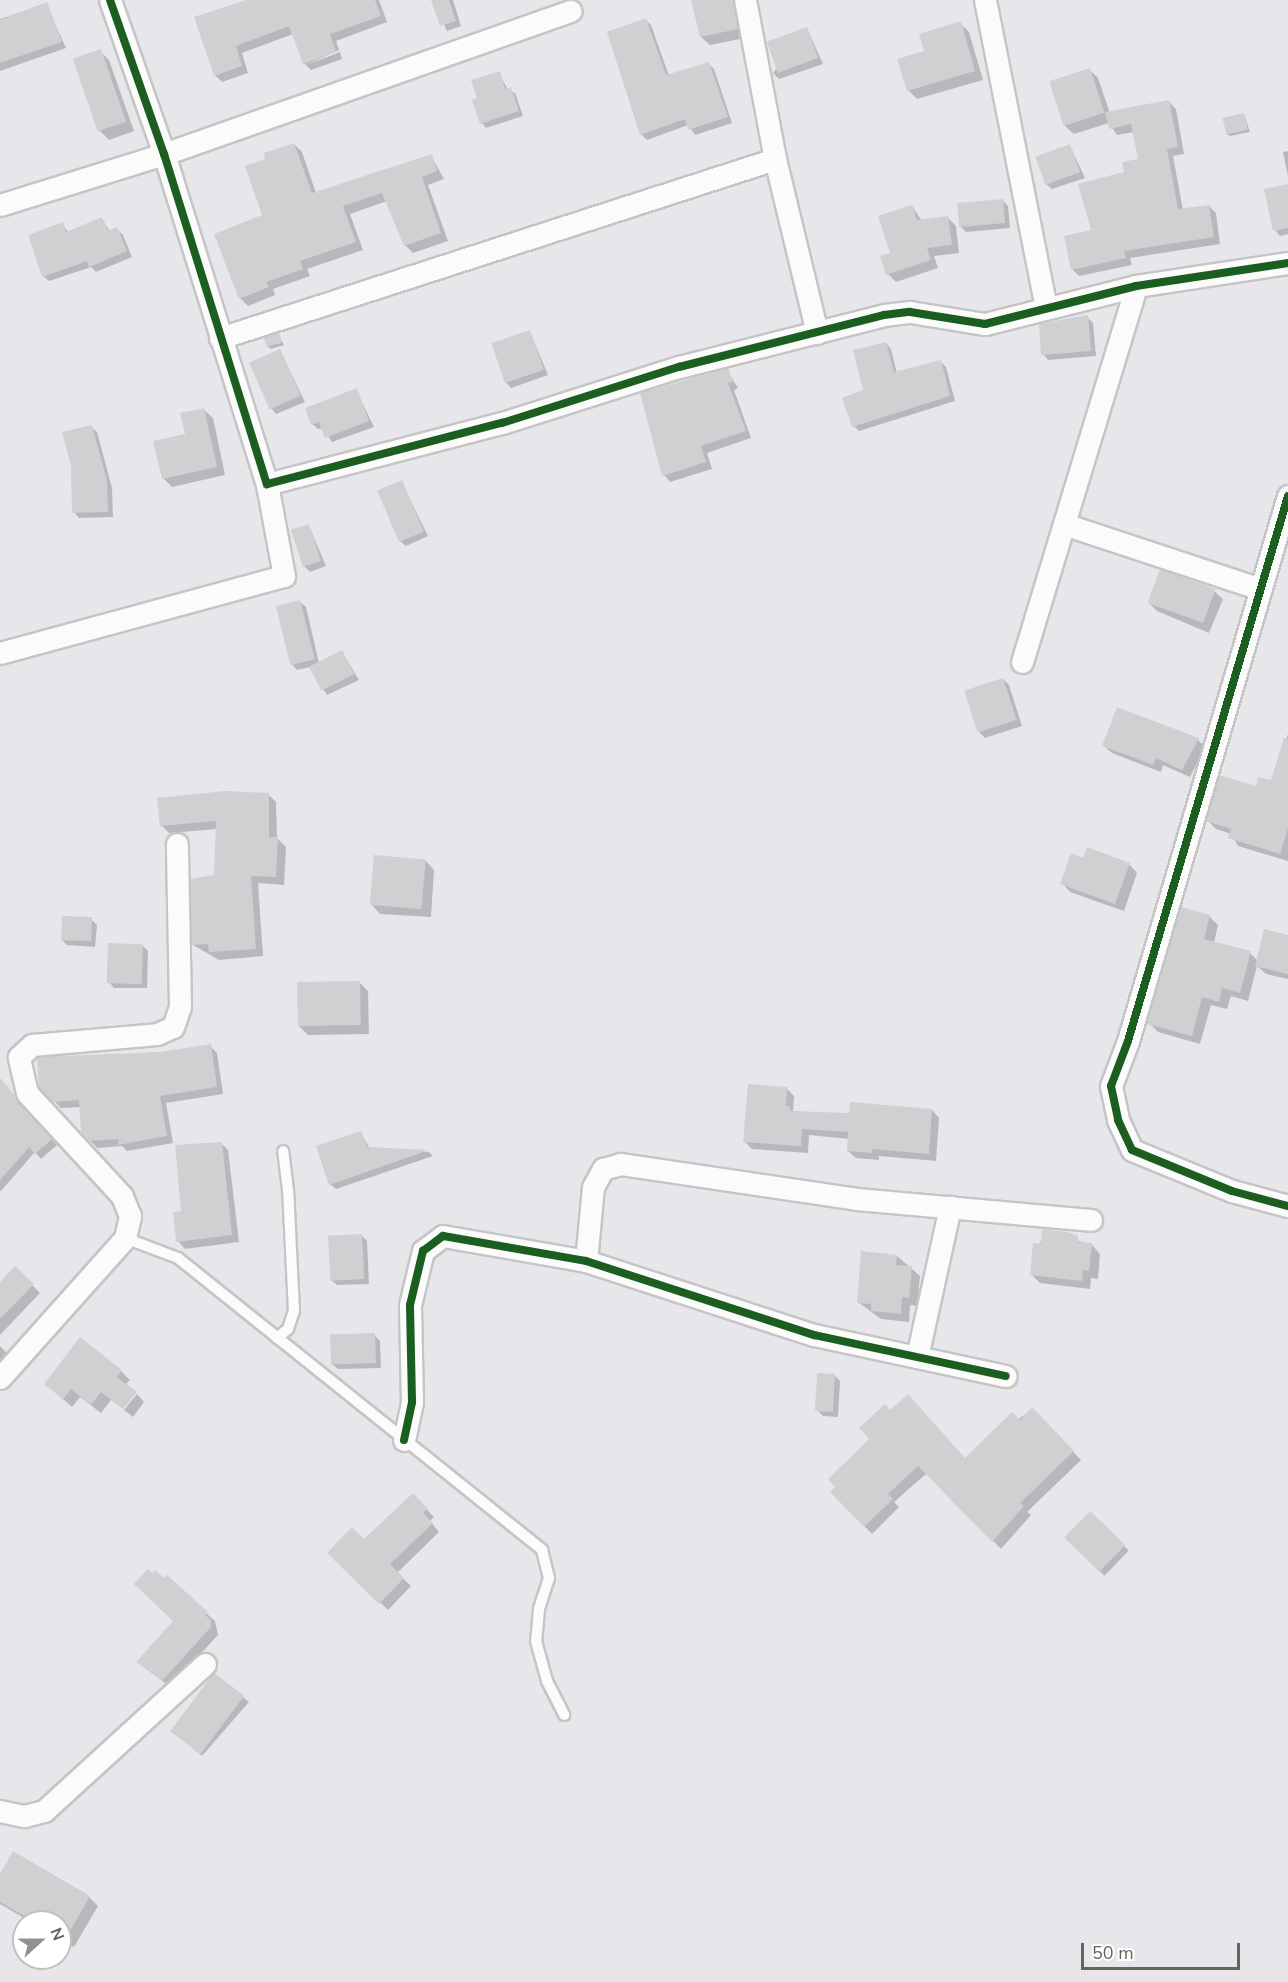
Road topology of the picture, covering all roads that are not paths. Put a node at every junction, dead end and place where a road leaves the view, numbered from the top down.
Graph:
1 (110, 0) edge
2 (745, 0) edge
3 (985, 0) edge
4 (571, 11) dead end
5 (164, 154) junction
6 (774, 159) junction
7 (0, 205) edge
8 (1288, 263) edge
9 (1136, 286) junction
10 (1046, 308) junction
11 (818, 333) junction
12 (220, 338) junction
13 (267, 484) junction
14 (1288, 495) edge
15 (1064, 524) junction
16 (1260, 589) junction
17 (0, 653) edge
18 (1022, 662) dead end
19 (177, 844) dead end
20 (283, 1151) dead end
21 (1288, 1206) edge
22 (950, 1207) junction
23 (1091, 1220) dead end
24 (125, 1238) junction
25 (586, 1261) junction
26 (278, 1338) junction
27 (917, 1357) junction
28 (1006, 1376) dead end
29 (0, 1378) edge
30 (404, 1440) junction
31 (205, 1664) dead end
32 (564, 1715) dead end
33 (0, 1810) edge

1 - 5 street
2 - 6 street
3 - 10 street
4 - 5 street
5 - 7 street
5 - 12 street
6 - 11 street
6 - 12 street
8 - 9 street
9 - 10 street
9 - 15 street
10 - 11 street
11 - 13 street
12 - 13 street
13 - 17 street
14 - 16 street
15 - 16 street
15 - 18 street
16 - 21 street
19 - 24 street
20 - 26 lane
22 - 23 street
22 - 25 street
22 - 27 street
24 - 26 lane
24 - 29 street
25 - 27 street
25 - 30 street
26 - 30 lane
27 - 28 street
30 - 32 lane
31 - 33 street

